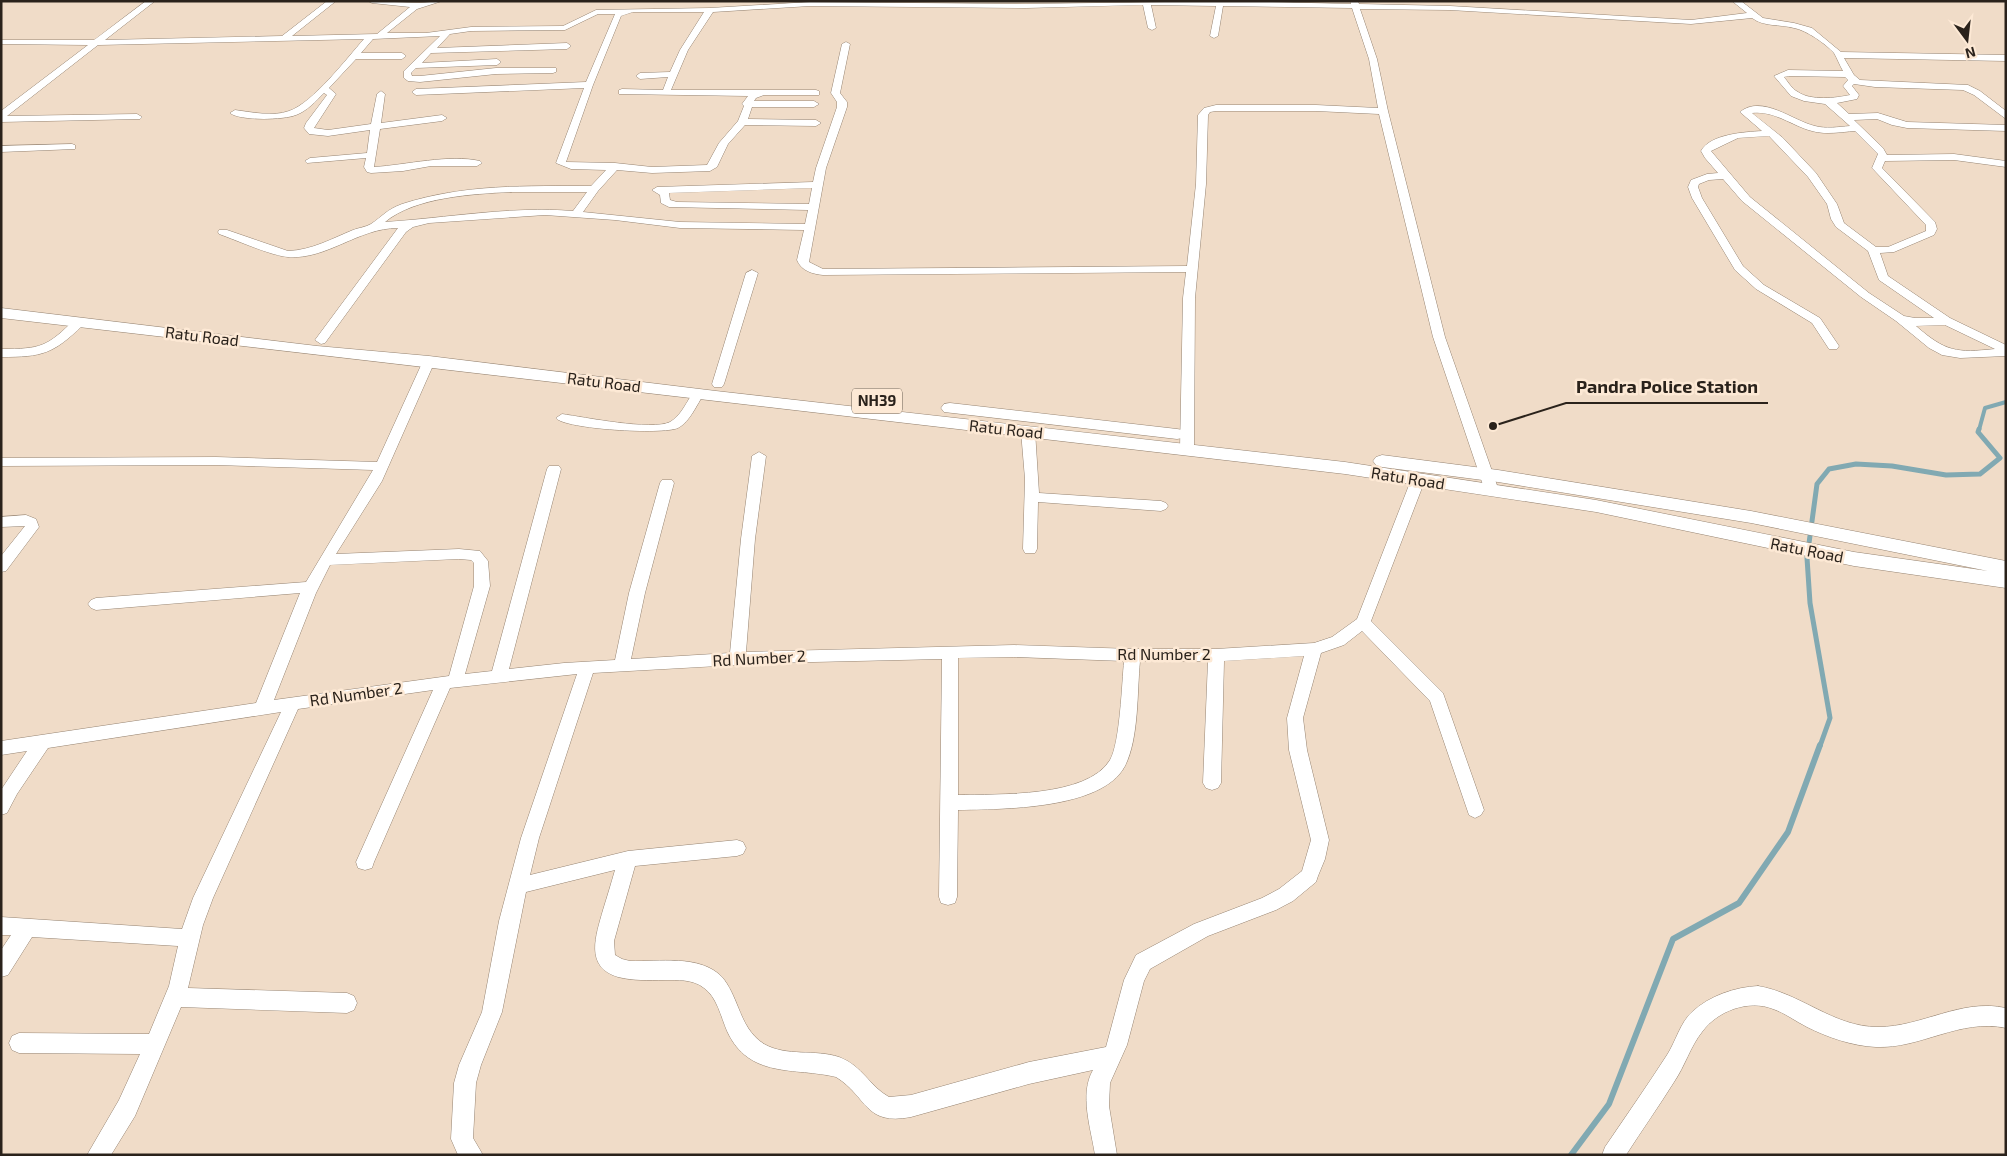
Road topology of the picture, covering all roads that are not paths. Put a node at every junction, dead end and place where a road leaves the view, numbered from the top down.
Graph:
1 (151, 1) edge
2 (332, 1) edge
3 (372, 1) edge
4 (438, 1) edge
5 (619, 1) edge
6 (1736, 1) edge
7 (1086, 2) edge
8 (1146, 2) edge
9 (868, 3) edge
10 (1055, 3) edge
11 (1220, 3) junction
12 (1354, 4) edge
13 (418, 5) junction
14 (711, 6) edge
15 (613, 11) junction
16 (624, 11) junction
17 (1753, 16) junction
18 (1152, 28) dead end
19 (448, 32) junction
20 (376, 35) junction
21 (1214, 36) dead end
22 (282, 39) junction
23 (1, 42) edge
24 (95, 43) junction
25 (846, 44) dead end
26 (568, 46) dead end
27 (428, 51) junction
28 (1840, 55) junction
29 (354, 56) junction
30 (402, 56) dead end
31 (2006, 58) edge
32 (523, 61) dead end
33 (414, 66) junction
34 (553, 70) dead end
35 (673, 74) junction
36 (640, 76) dead end
37 (1851, 77) junction
38 (589, 84) junction
39 (324, 89) junction
40 (416, 92) dead end
41 (622, 92) dead end
42 (666, 92) junction
43 (816, 92) dead end
44 (756, 93) junction
45 (381, 94) dead end
46 (1829, 102) junction
47 (747, 104) junction
48 (814, 104) dead end
49 (1383, 111) junction
50 (235, 113) dead end
51 (2006, 116) edge
52 (137, 117) dead end
53 (1846, 117) junction
54 (1, 118) edge
55 (442, 118) dead end
56 (742, 122) junction
57 (816, 123) dead end
58 (375, 127) junction
59 (1858, 128) junction
60 (2006, 128) edge
61 (1770, 133) junction
62 (72, 148) dead end
63 (1, 149) edge
64 (370, 155) junction
65 (1883, 158) junction
66 (310, 161) dead end
67 (477, 163) dead end
68 (2006, 164) edge
69 (615, 166) junction
70 (1725, 176) junction
71 (818, 185) junction
72 (594, 189) junction
73 (814, 207) junction
74 (576, 214) junction
75 (374, 226) junction
76 (409, 226) junction
77 (810, 227) junction
78 (223, 232) dead end
79 (1873, 250) junction
80 (1192, 269) junction
81 (752, 273) dead end
82 (1, 302) edge
83 (1, 314) edge
84 (1900, 318) junction
85 (1947, 321) junction
86 (78, 322) junction
87 (321, 340) junction
88 (1833, 346) dead end
89 (2006, 351) edge
90 (1, 352) edge
91 (429, 361) junction
92 (718, 384) junction
93 (698, 394) junction
94 (562, 418) dead end
95 (1028, 431) junction
96 (1187, 442) junction
97 (759, 456) dead end
98 (1, 462) edge
99 (380, 466) junction
100 (554, 469) dead end
101 (1486, 475) junction
102 (1418, 480) junction
103 (667, 483) dead end
104 (1492, 492) junction
105 (1031, 497) junction
106 (1161, 506) dead end
107 (1, 522) edge
108 (1030, 549) dead end
109 (325, 560) junction
110 (1, 568) edge
111 (2006, 568) edge
112 (2006, 581) edge
113 (311, 587) junction
114 (96, 604) dead end
115 (1363, 622) junction
116 (1314, 649) junction
117 (950, 652) junction
118 (1132, 655) junction
119 (1216, 655) junction
120 (737, 659) junction
121 (622, 666) junction
122 (587, 668) junction
123 (499, 677) junction
124 (449, 682) junction
125 (293, 703) junction
126 (264, 707) junction
127 (44, 740) junction
128 (1, 748) edge
129 (1212, 783) dead end
130 (948, 803) junction
131 (1, 808) edge
132 (1475, 810) dead end
133 (737, 848) dead end
134 (628, 859) junction
135 (365, 862) dead end
136 (518, 886) junction
137 (948, 897) dead end
138 (1, 926) edge
139 (26, 928) junction
140 (190, 938) junction
141 (1, 968) edge
142 (175, 997) junction
143 (347, 1003) dead end
144 (2006, 1018) edge
145 (19, 1043) dead end
146 (156, 1044) junction
147 (1112, 1056) junction
148 (463, 1150) edge
149 (98, 1155) edge
150 (1106, 1155) edge
151 (1613, 1155) edge

1 - 24 street
2 - 22 street
3 - 13 street
4 - 13 street
5 - 15 street
6 - 17 street
7 - 8 street
7 - 10 street
8 - 11 street
8 - 18 street
9 - 10 street
9 - 14 street
11 - 12 street
11 - 21 street
12 - 17 street
12 - 49 street
13 - 20 street
14 - 16 street
14 - 35 street
15 - 16 street
15 - 19 street
16 - 38 street
17 - 28 street
19 - 20 street
19 - 27 street
20 - 22 street
20 - 29 street
22 - 24 street
23 - 24 street
24 - 54 street
25 - 71 street
26 - 27 street
27 - 33 street
28 - 31 street
28 - 37 street
29 - 30 street
29 - 39 street
32 - 33 street
33 - 34 street
35 - 36 street
35 - 42 street
37 - 46 street
37 - 46 street
37 - 51 street
38 - 40 street
38 - 69 street
39 - 50 street
39 - 58 street
41 - 42 street
42 - 44 street
43 - 44 street
44 - 47 street
45 - 58 street
46 - 53 street
47 - 48 street
47 - 56 street
49 - 80 street
49 - 101 street
52 - 54 street
53 - 59 street
53 - 60 street
55 - 58 street
56 - 57 street
56 - 69 street
58 - 64 street
59 - 61 street
59 - 65 street
61 - 70 street
61 - 79 street
62 - 63 street
64 - 66 street
64 - 67 street
65 - 68 street
65 - 79 street
69 - 72 street
70 - 84 street
70 - 88 street
71 - 73 street
71 - 73 street
72 - 74 street
72 - 75 street
73 - 77 street
74 - 76 street
74 - 77 street
75 - 76 street
75 - 78 street
76 - 87 street
77 - 80 street
79 - 85 street
80 - 96 street
81 - 92 street
82 - 87 main road, Ratu Road / NH39
83 - 86 main road, Ratu Road
84 - 85 street
84 - 89 street
85 - 89 street
86 - 90 street
86 - 91 main road, Ratu Road
87 - 92 main road, Ratu Road / NH39
91 - 93 main road, Ratu Road
91 - 99 street
92 - 96 main road, Ratu Road / NH39
93 - 94 street
93 - 95 main road, Ratu Road
95 - 96 main road, Ratu Road
95 - 105 street
96 - 101 main road, Ratu Road / NH39
96 - 102 main road, Ratu Road
97 - 120 street
98 - 99 street
99 - 109 street
100 - 123 street
101 - 104 street
101 - 111 main road, Ratu Road / NH39
102 - 104 main road, Ratu Road
102 - 115 street
103 - 121 street
104 - 112 main road, Ratu Road
105 - 106 street
105 - 108 street
107 - 110 street
109 - 113 street
109 - 124 street
113 - 114 street
113 - 126 street
115 - 116 street, Rd Number 2
115 - 132 street
116 - 119 street, Rd Number 2
116 - 147 street
117 - 118 street, Rd Number 2
117 - 120 street, Rd Number 2
117 - 130 street
118 - 119 street, Rd Number 2
118 - 130 street
119 - 129 street
120 - 121 street, Rd Number 2
121 - 122 street, Rd Number 2
122 - 123 street, Rd Number 2
122 - 136 street
123 - 124 street, Rd Number 2
124 - 125 street, Rd Number 2
124 - 135 street
125 - 126 street, Rd Number 2
125 - 140 street
126 - 127 street, Rd Number 2
127 - 128 street, Rd Number 2
127 - 131 street
130 - 137 street
133 - 134 street
134 - 136 street
134 - 147 street
136 - 148 street
138 - 139 street
139 - 140 street
139 - 141 street
140 - 142 street
142 - 143 street
142 - 146 street
144 - 151 street
145 - 146 street
146 - 149 street
147 - 150 street

